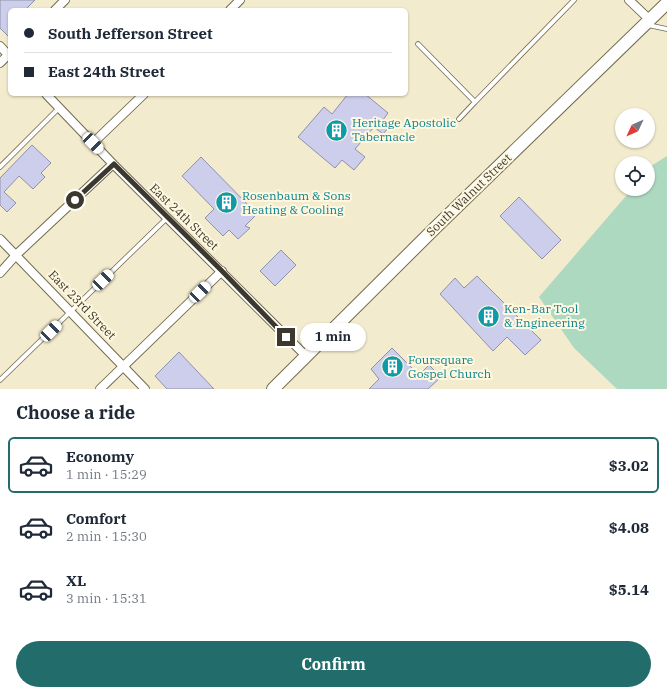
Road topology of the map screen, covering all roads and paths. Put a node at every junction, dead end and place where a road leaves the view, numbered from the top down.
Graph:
1 (65, 0) edge
2 (240, 0) edge
3 (574, 0) edge
4 (629, 0) edge
5 (667, 3) edge
6 (57, 8) edge
7 (232, 8) edge
8 (647, 23) junction
9 (667, 29) edge
10 (418, 44) dead end
11 (0, 46) edge
12 (8, 54) edge
13 (8, 56) edge
14 (0, 63) edge
15 (48, 96) edge
16 (142, 96) edge
17 (475, 102) junction
18 (59, 108) junction
19 (459, 119) dead end
20 (93, 143) junction
21 (114, 164) junction
22 (0, 167) edge
23 (167, 218) junction
24 (0, 239) edge
25 (16, 255) junction
26 (222, 271) junction
27 (0, 273) edge
28 (71, 311) junction
29 (306, 356) junction
30 (124, 366) junction
31 (0, 380) edge
32 (100, 389) edge
33 (145, 389) edge
34 (273, 389) edge

1 - 6 street
2 - 7 street
3 - 17 lane
4 - 8 street
5 - 8 main road, South Walnut Street
8 - 9 lane
8 - 29 main road, South Walnut Street
10 - 17 lane
11 - 12 street
13 - 14 street
15 - 18 street, East 24th Street
16 - 20 street
17 - 19 lane
18 - 20 street, East 24th Street
18 - 22 lane
20 - 21 street, East 24th Street
21 - 23 street, East 24th Street
21 - 25 street
23 - 26 street, East 24th Street
23 - 28 lane
24 - 25 street, East 23rd Street
25 - 27 street
25 - 28 street, East 23rd Street
26 - 29 street, East 24th Street
26 - 30 street
28 - 30 street, East 23rd Street
28 - 31 lane
29 - 34 main road, South Walnut Street
30 - 32 street
30 - 33 street, East 23rd Street

